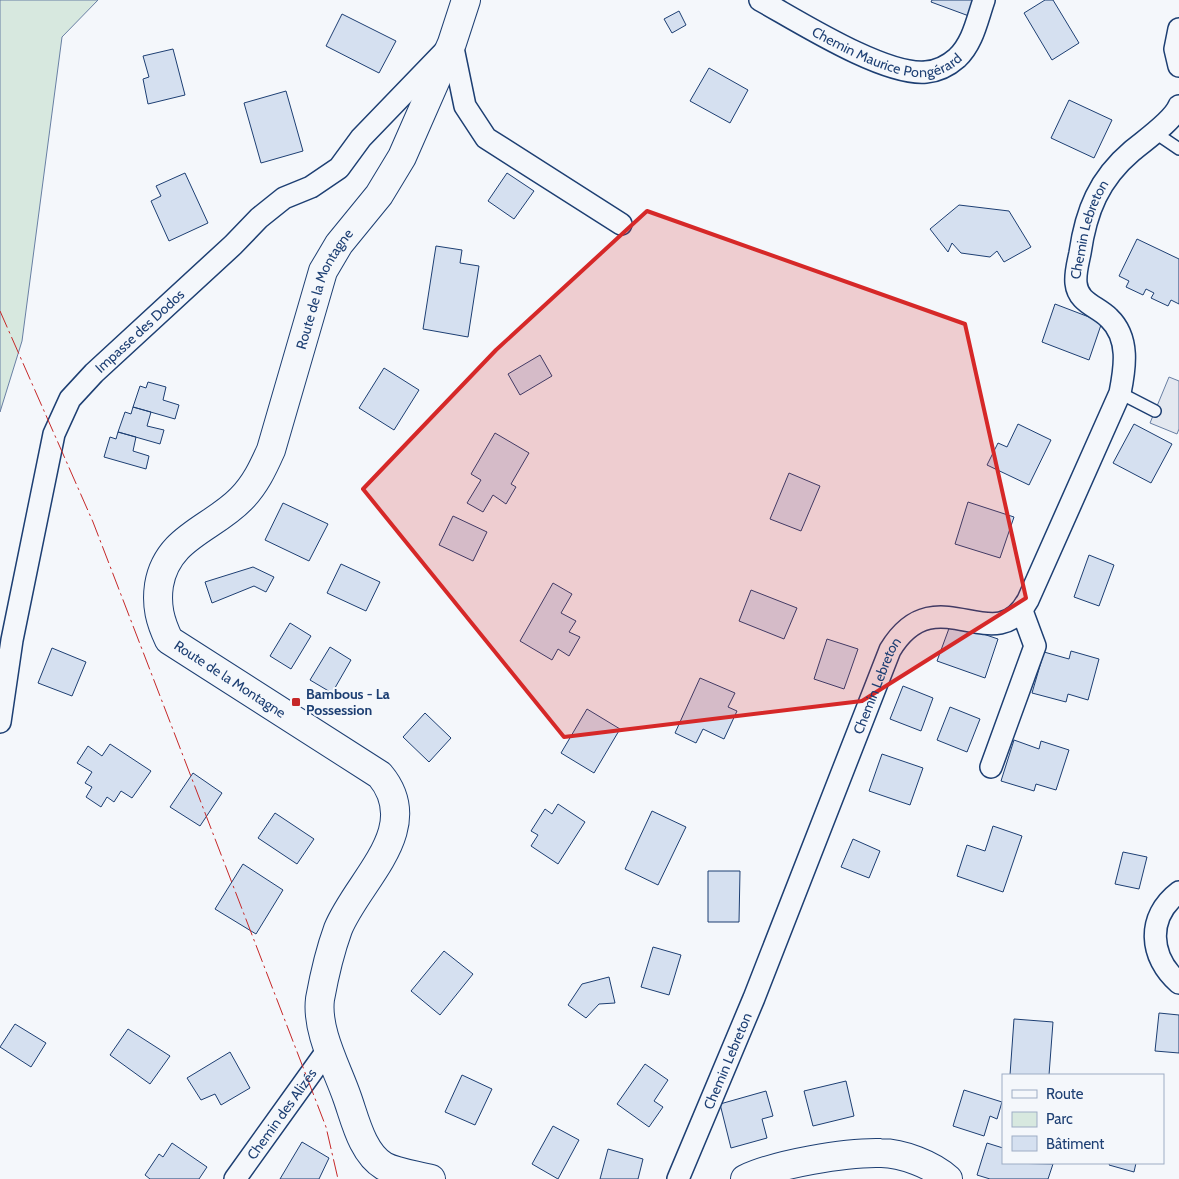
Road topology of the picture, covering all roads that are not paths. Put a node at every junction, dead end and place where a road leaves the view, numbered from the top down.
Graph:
1 (466, 0) edge
2 (760, 0) edge
3 (984, 0) edge
4 (1179, 29) edge
5 (452, 44) junction
6 (1179, 66) edge
7 (1179, 106) edge
8 (1154, 132) junction
9 (1179, 149) edge
10 (621, 224) dead end
11 (1120, 394) junction
12 (1155, 411) dead end
13 (1022, 611) junction
14 (0, 722) edge
15 (991, 767) dead end
16 (1179, 892) edge
17 (1179, 983) edge
18 (329, 1048) junction
19 (751, 1178) edge
20 (234, 1179) edge
21 (431, 1179) edge
22 (678, 1179) edge
23 (948, 1179) edge

1 - 5 main road, Route de la Montagne
2 - 3 street, Chemin Maurice Pongérard
4 - 6 street
5 - 10 street
5 - 14 street, Impasse des Dodos
5 - 18 main road, Route de la Montagne
7 - 8 street, Chemin Lebreton
8 - 9 lane
8 - 11 street, Chemin Lebreton
11 - 12 lane
11 - 13 street, Chemin Lebreton
13 - 15 street
13 - 22 street, Chemin Lebreton
16 - 17 street
18 - 20 street, Chemin des Alizés
18 - 21 main road, Route de la Montagne
19 - 23 main road

